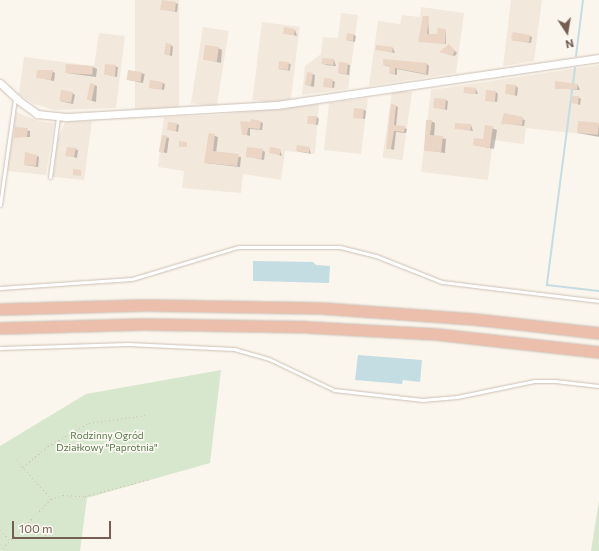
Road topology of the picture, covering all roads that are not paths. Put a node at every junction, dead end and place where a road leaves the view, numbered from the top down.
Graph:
1 (599, 58) edge
2 (0, 83) edge
3 (15, 98) junction
4 (58, 117) junction
5 (50, 177) dead end
6 (0, 205) edge
7 (0, 288) edge
8 (599, 301) edge
9 (0, 309) edge
10 (0, 328) edge
11 (599, 333) edge
12 (0, 348) edge
13 (599, 352) edge
14 (599, 386) edge

1 - 4 street
2 - 3 street
3 - 4 street
3 - 6 lane
4 - 5 lane
7 - 8 lane
9 - 11 highway
10 - 13 highway
12 - 14 lane

